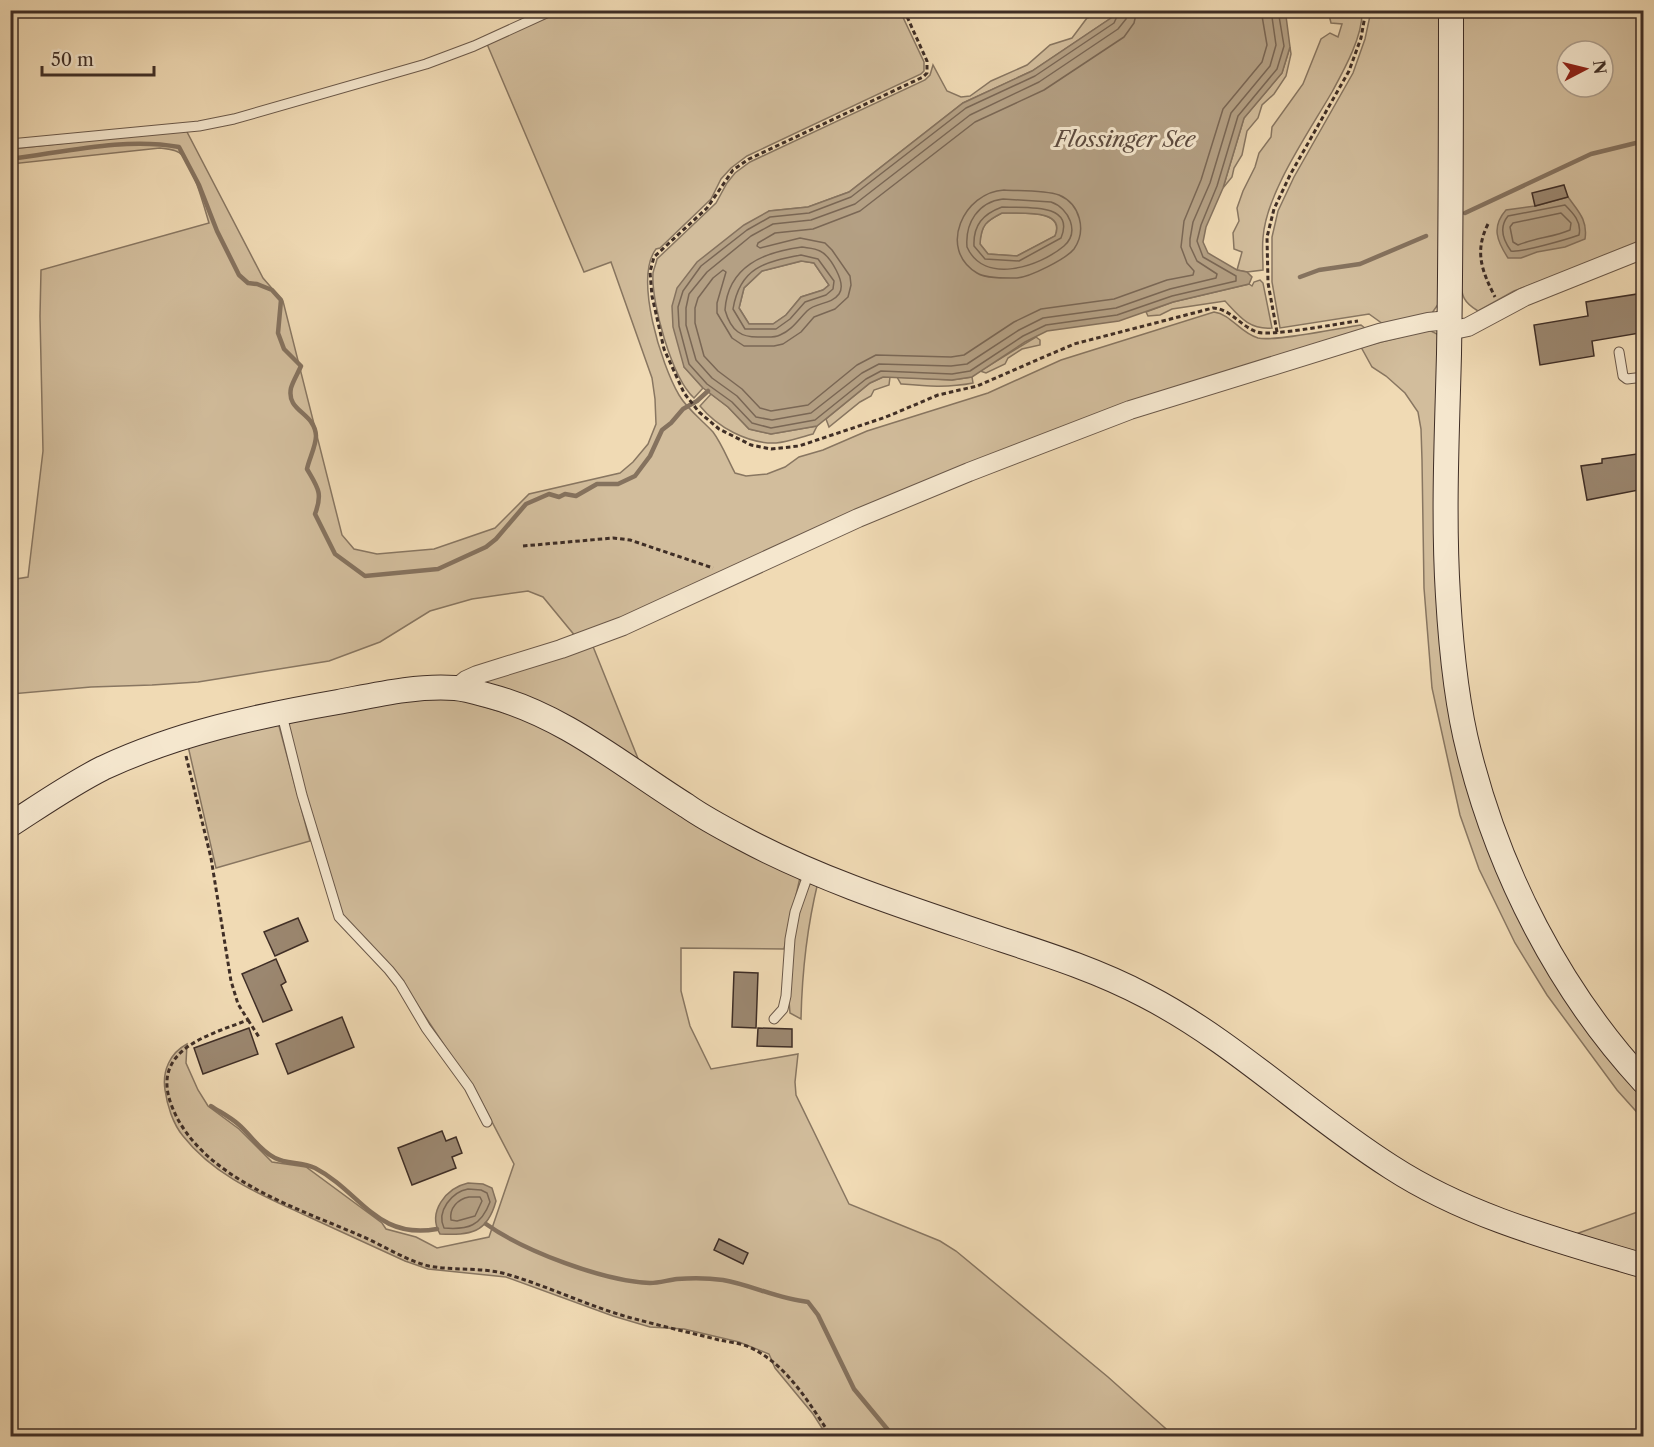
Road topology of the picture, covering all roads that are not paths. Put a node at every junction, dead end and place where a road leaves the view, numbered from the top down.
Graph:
1 (553, 10) edge
2 (1451, 10) edge
3 (10, 144) edge
4 (1644, 249) edge
5 (1449, 326) junction
6 (1619, 352) dead end
7 (1644, 377) edge
8 (456, 688) junction
9 (281, 712) junction
10 (10, 825) edge
11 (810, 870) junction
12 (774, 1019) dead end
13 (1644, 1082) edge
14 (487, 1122) dead end
15 (1644, 1266) edge

1 - 3 lane
2 - 5 main road
4 - 5 street
5 - 8 street
5 - 13 main road
6 - 7 lane
8 - 9 main road
8 - 11 main road
9 - 10 main road
9 - 14 lane
11 - 12 lane
11 - 15 main road

